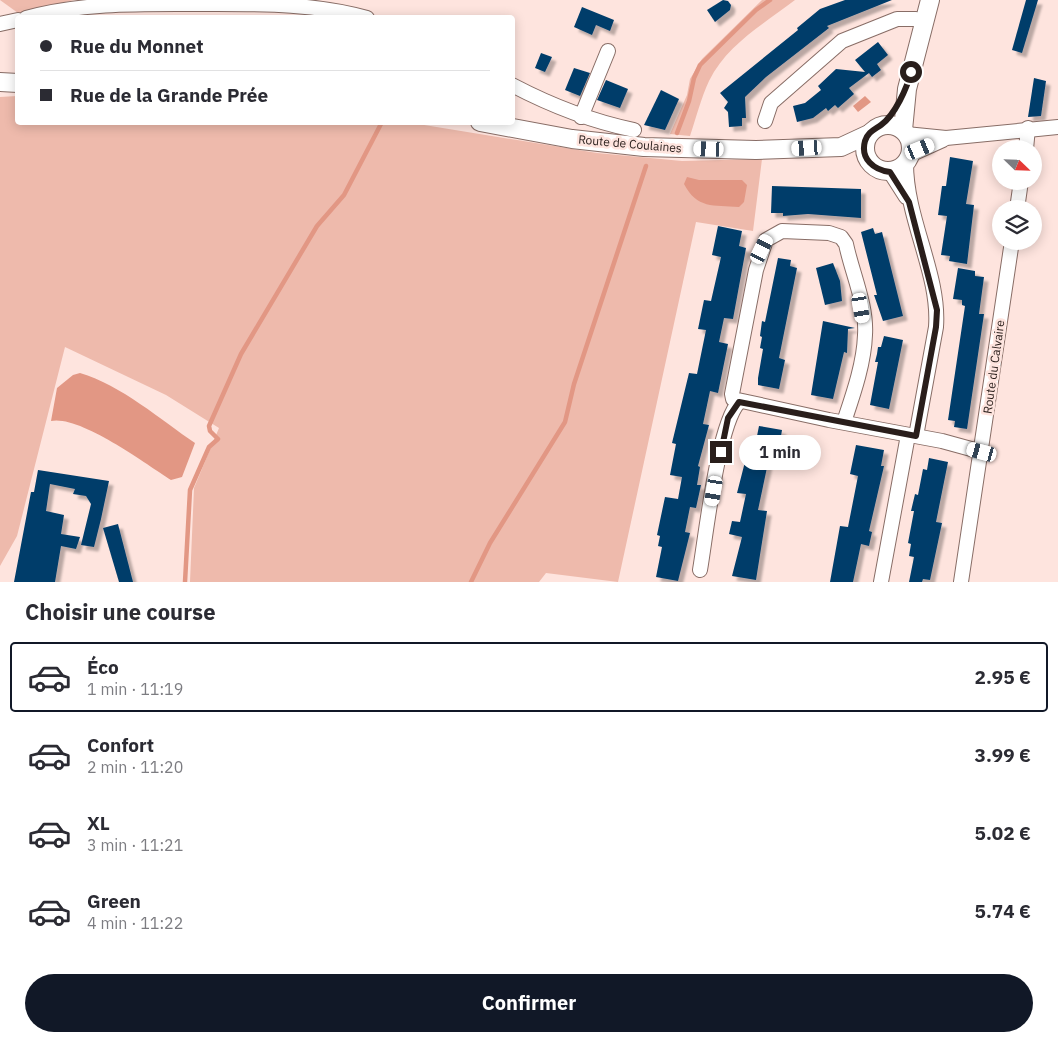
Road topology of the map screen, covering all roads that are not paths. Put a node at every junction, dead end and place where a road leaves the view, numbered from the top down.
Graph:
1 (930, 0) edge
2 (36, 15) edge
3 (358, 15) edge
4 (15, 21) edge
5 (924, 22) junction
6 (0, 24) edge
7 (608, 51) dead end
8 (0, 82) edge
9 (15, 82) edge
10 (515, 87) edge
11 (907, 88) junction
12 (582, 117) junction
13 (765, 121) dead end
14 (496, 125) edge
15 (1058, 127) edge
16 (1028, 128) junction
17 (875, 129) junction
18 (634, 130) dead end
19 (905, 132) junction
20 (946, 138) junction
21 (1027, 140) edge
22 (841, 147) junction
23 (867, 159) junction
24 (908, 159) junction
25 (890, 172) junction
26 (909, 202) junction
27 (1011, 250) edge
28 (739, 402) junction
29 (844, 422) junction
30 (912, 436) junction
31 (982, 452) junction
32 (700, 570) dead end
33 (881, 582) edge
34 (961, 582) edge

1 - 5 street
2 - 3 street
4 - 6 street
5 - 11 street
5 - 13 street
7 - 12 street
8 - 9 street
10 - 12 street
11 - 17 street
11 - 19 street
12 - 18 street
14 - 22 street, Route de Coulaines
15 - 16 street
16 - 20 street
16 - 21 street
17 - 19 street
17 - 22 street, Route de Coulaines
17 - 23 street
19 - 20 street
19 - 24 street
20 - 24 street
22 - 23 street, Route de Coulaines
23 - 25 street
24 - 25 street
24 - 26 street
25 - 26 street
26 - 30 street
27 - 31 street, Route du Calvaire
28 - 29 street
28 - 29 street
28 - 32 street
29 - 30 street
30 - 31 street
30 - 33 street
31 - 34 street, Route du Calvaire

